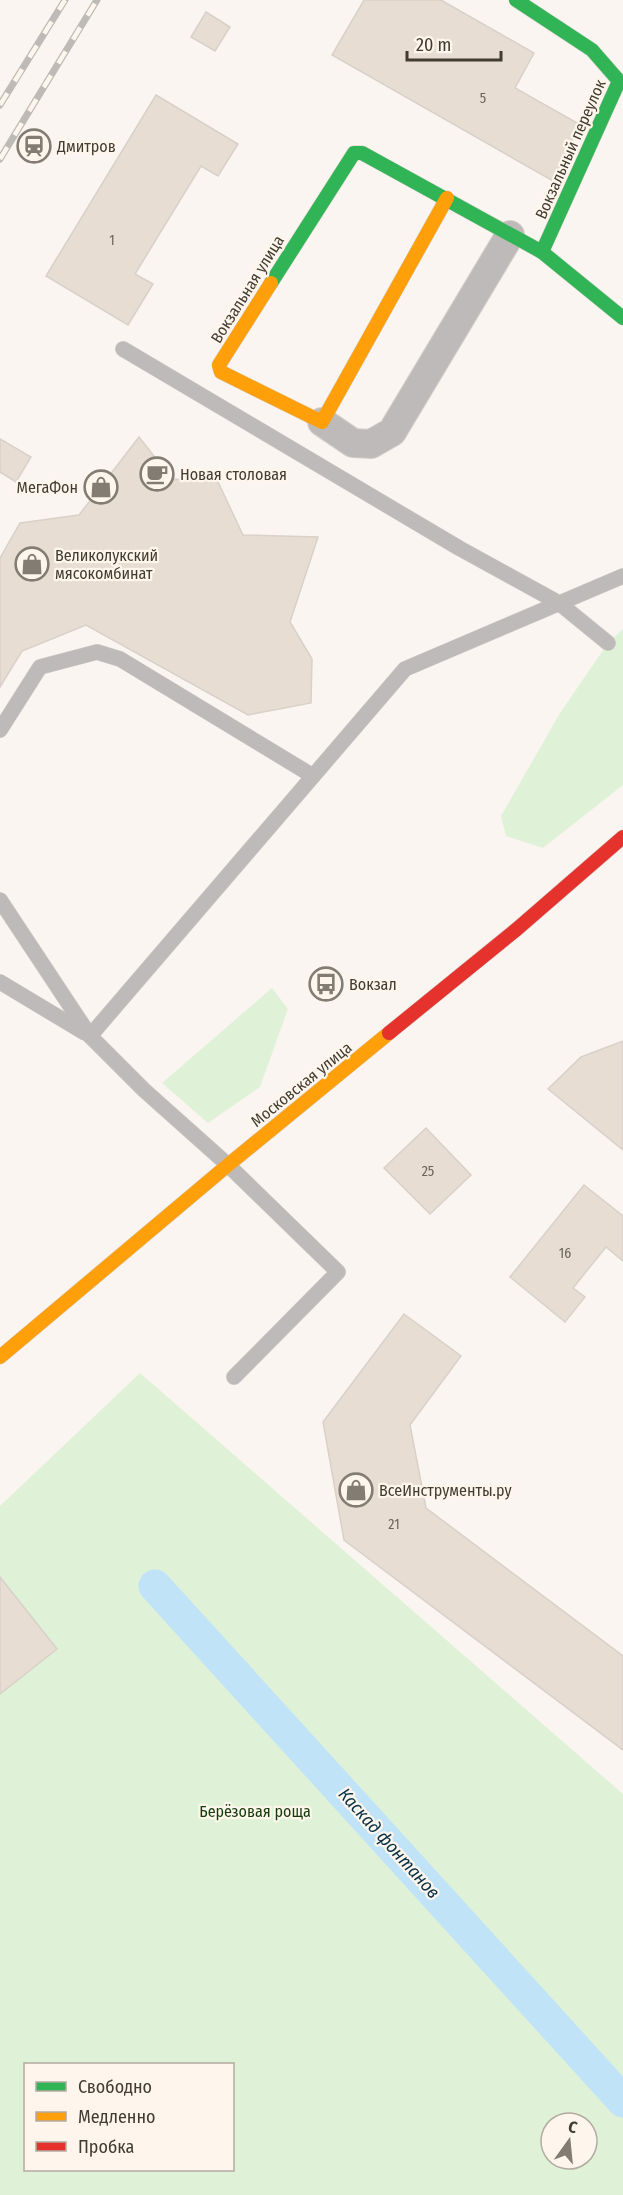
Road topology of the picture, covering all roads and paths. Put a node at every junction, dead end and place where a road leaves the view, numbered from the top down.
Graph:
1 (516, 0) edge
2 (447, 198) junction
3 (510, 235) junction
4 (542, 252) junction
5 (623, 318) edge
6 (123, 349) dead end
7 (322, 422) junction
8 (623, 576) edge
9 (559, 603) junction
10 (608, 643) dead end
11 (0, 730) edge
12 (313, 776) junction
13 (623, 837) edge
14 (0, 900) edge
15 (0, 982) edge
16 (90, 1036) junction
17 (228, 1165) junction
18 (0, 1357) edge
19 (234, 1377) dead end

1 - 4 street, Вокзальный переулок
2 - 3 street, Вокзальная улица
2 - 7 street
2 - 7 street, Вокзальная улица
3 - 4 street, Вокзальная улица
3 - 7 street
4 - 5 street, Вокзальная улица
6 - 9 lane
8 - 9 lane
9 - 10 lane
9 - 12 lane
11 - 12 lane
12 - 16 lane
13 - 17 street, Московская улица
14 - 16 lane
15 - 16 lane
16 - 17 lane
17 - 18 street, Московская улица
17 - 19 lane

